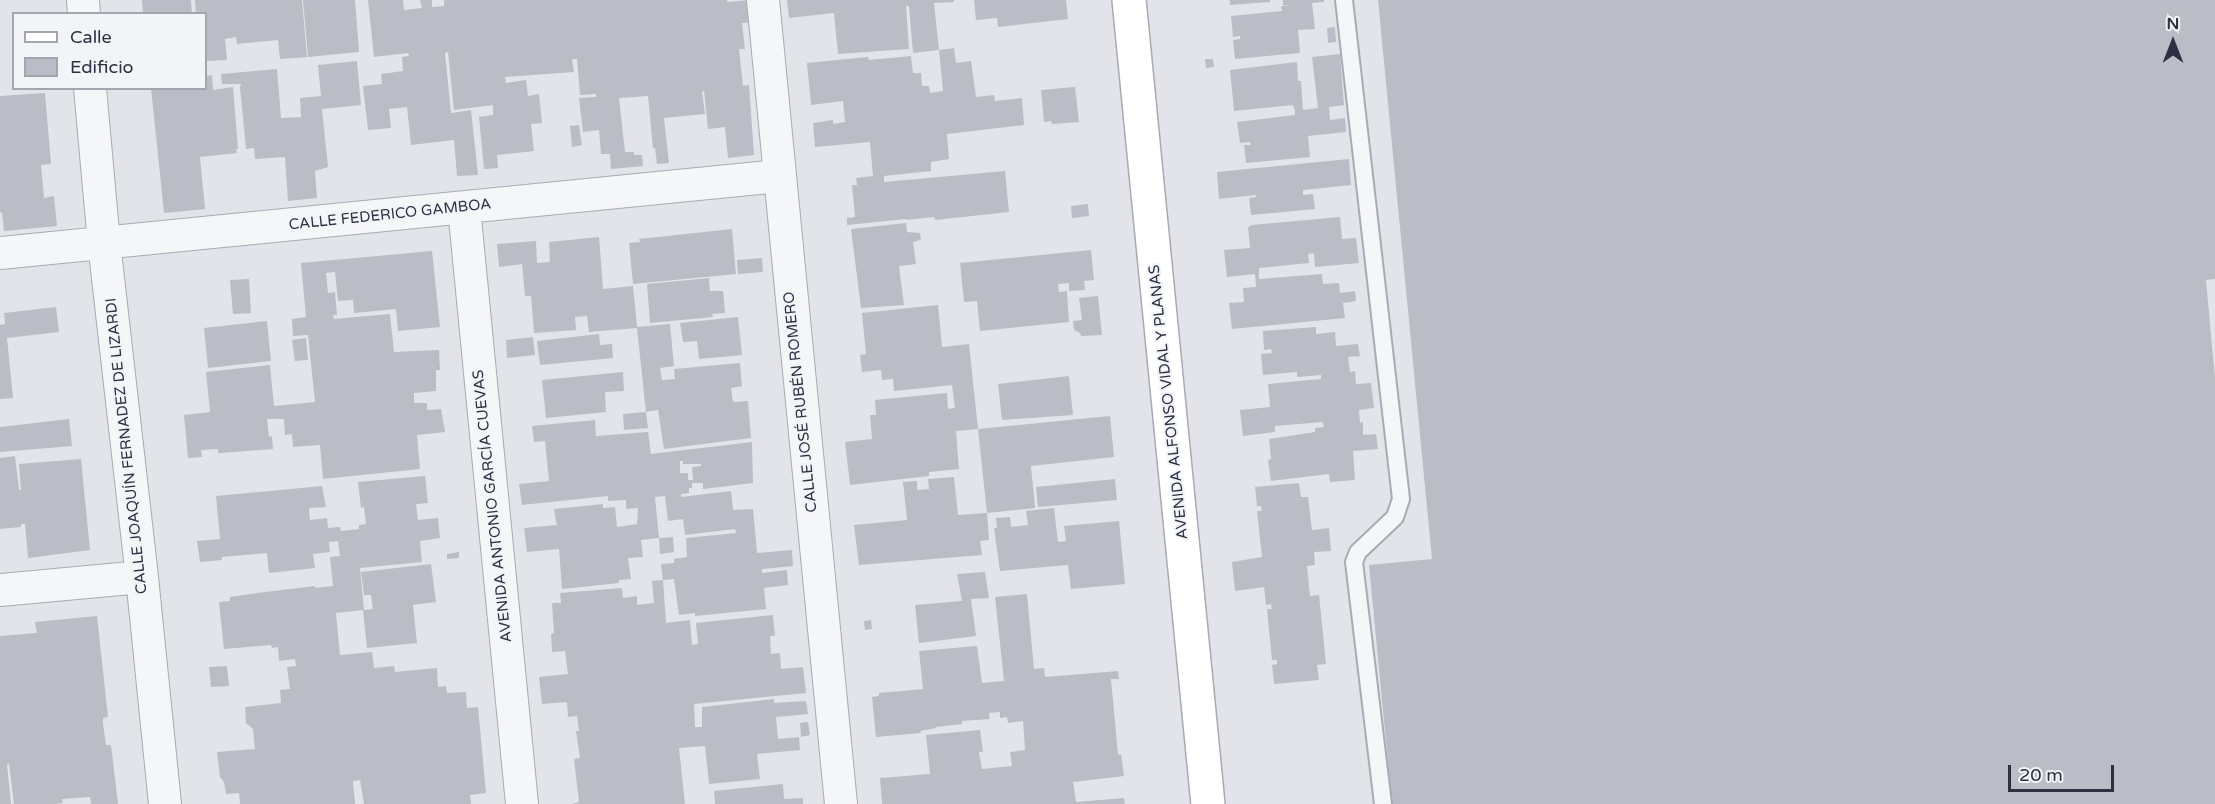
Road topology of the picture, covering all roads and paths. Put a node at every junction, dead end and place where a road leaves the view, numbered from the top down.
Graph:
1 (763, 0) edge
2 (1129, 0) edge
3 (1344, 0) edge
4 (90, 90) edge
5 (779, 176) junction
6 (464, 208) junction
7 (104, 243) junction
8 (0, 253) edge
9 (142, 577) junction
10 (0, 590) edge
11 (165, 804) edge
12 (522, 804) edge
13 (841, 804) edge
14 (1208, 804) edge
15 (1383, 804) edge

1 - 5 street, CALLE JOSÉ RUBÉN ROMERO
2 - 14 main road, AVENIDA ALFONSO VIDAL Y PLANAS
3 - 15 lane
4 - 7 street, CALLE JOAQUÍN FERNADEZ DE LIZARDI
5 - 6 street, CALLE FEDERICO GAMBOA
5 - 13 street, CALLE JOSÉ RUBÉN ROMERO
6 - 7 street, CALLE FEDERICO GAMBOA
6 - 12 street, AVENIDA ANTONIO GARCÍA CUEVAS
7 - 8 street, CALLE FEDERICO GAMBOA
7 - 9 street, CALLE JOAQUÍN FERNADEZ DE LIZARDI
9 - 10 street
9 - 11 street, CALLE JOAQUÍN FERNADEZ DE LIZARDI

